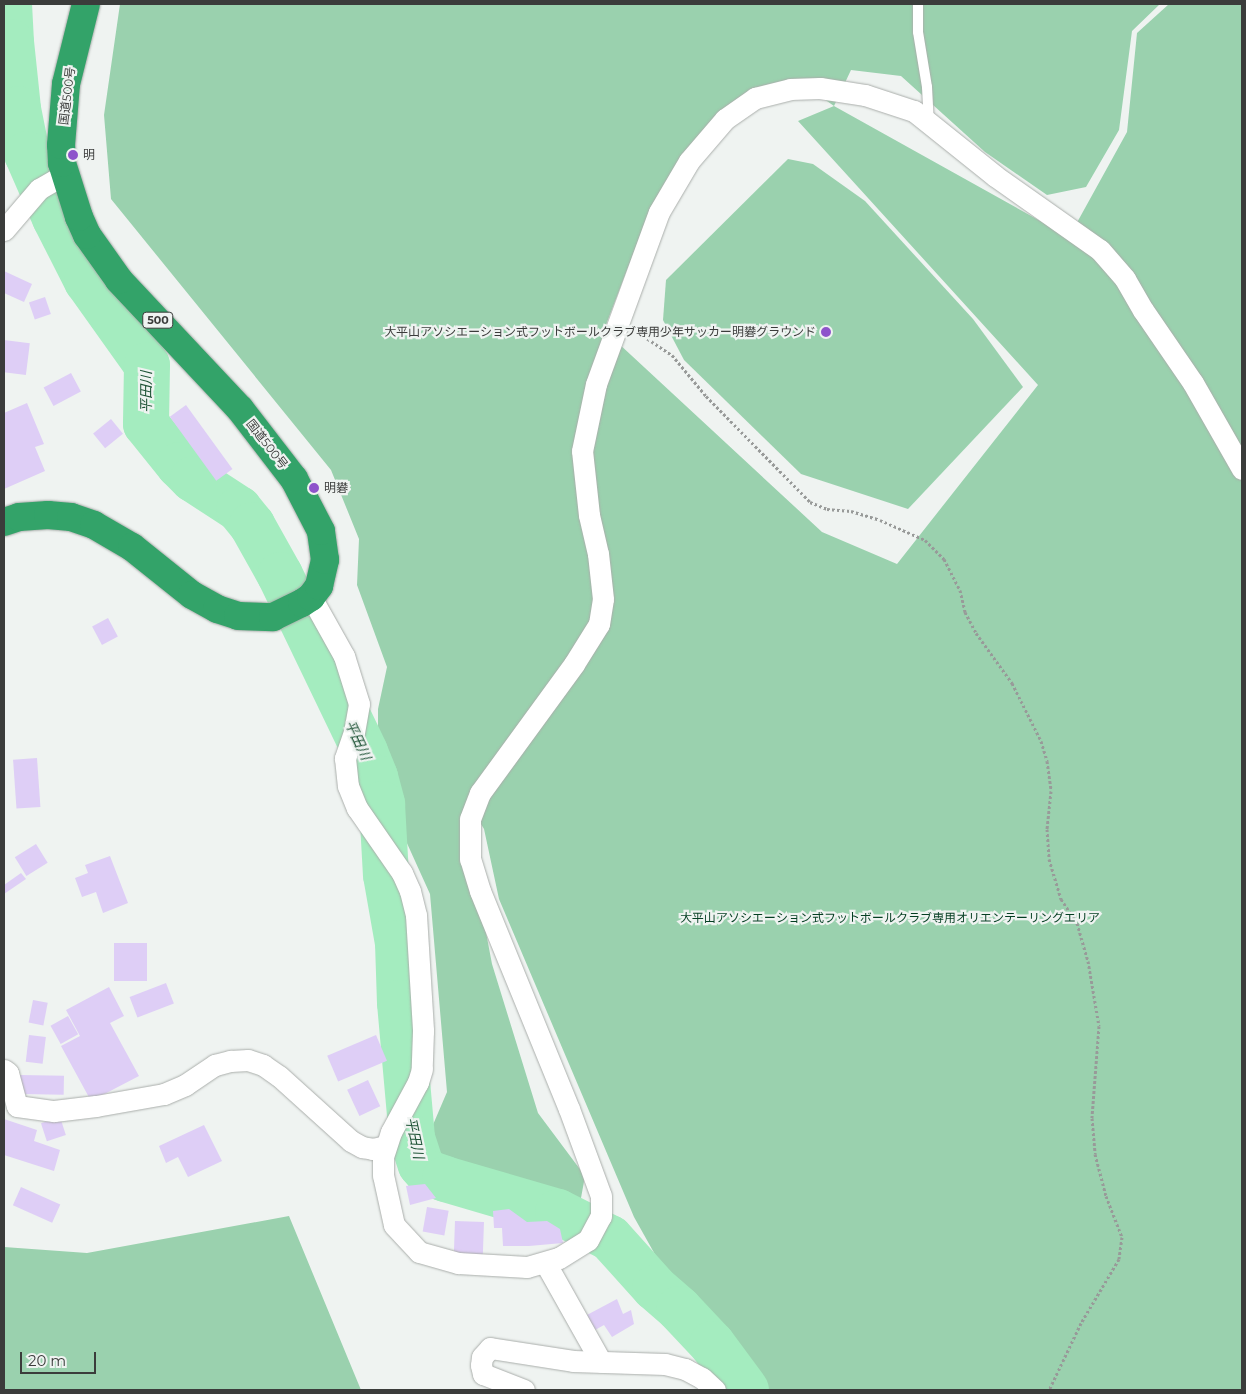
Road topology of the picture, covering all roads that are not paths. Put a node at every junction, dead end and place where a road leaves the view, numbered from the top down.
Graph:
1 (86, 4) edge
2 (918, 4) edge
3 (929, 122) junction
4 (60, 176) junction
5 (4, 230) edge
6 (1242, 469) edge
7 (4, 522) edge
8 (307, 600) junction
9 (4, 1070) edge
10 (386, 1146) junction
11 (546, 1264) junction
12 (601, 1362) junction
13 (524, 1390) edge
14 (714, 1390) edge

1 - 4 highway, 国道500号 / 500
2 - 3 lane
3 - 6 street
3 - 11 street
4 - 5 street
4 - 8 highway, 国道500号 / 500
7 - 8 highway
8 - 10 street
9 - 10 street
10 - 11 street
11 - 12 street
12 - 13 street
12 - 14 street

